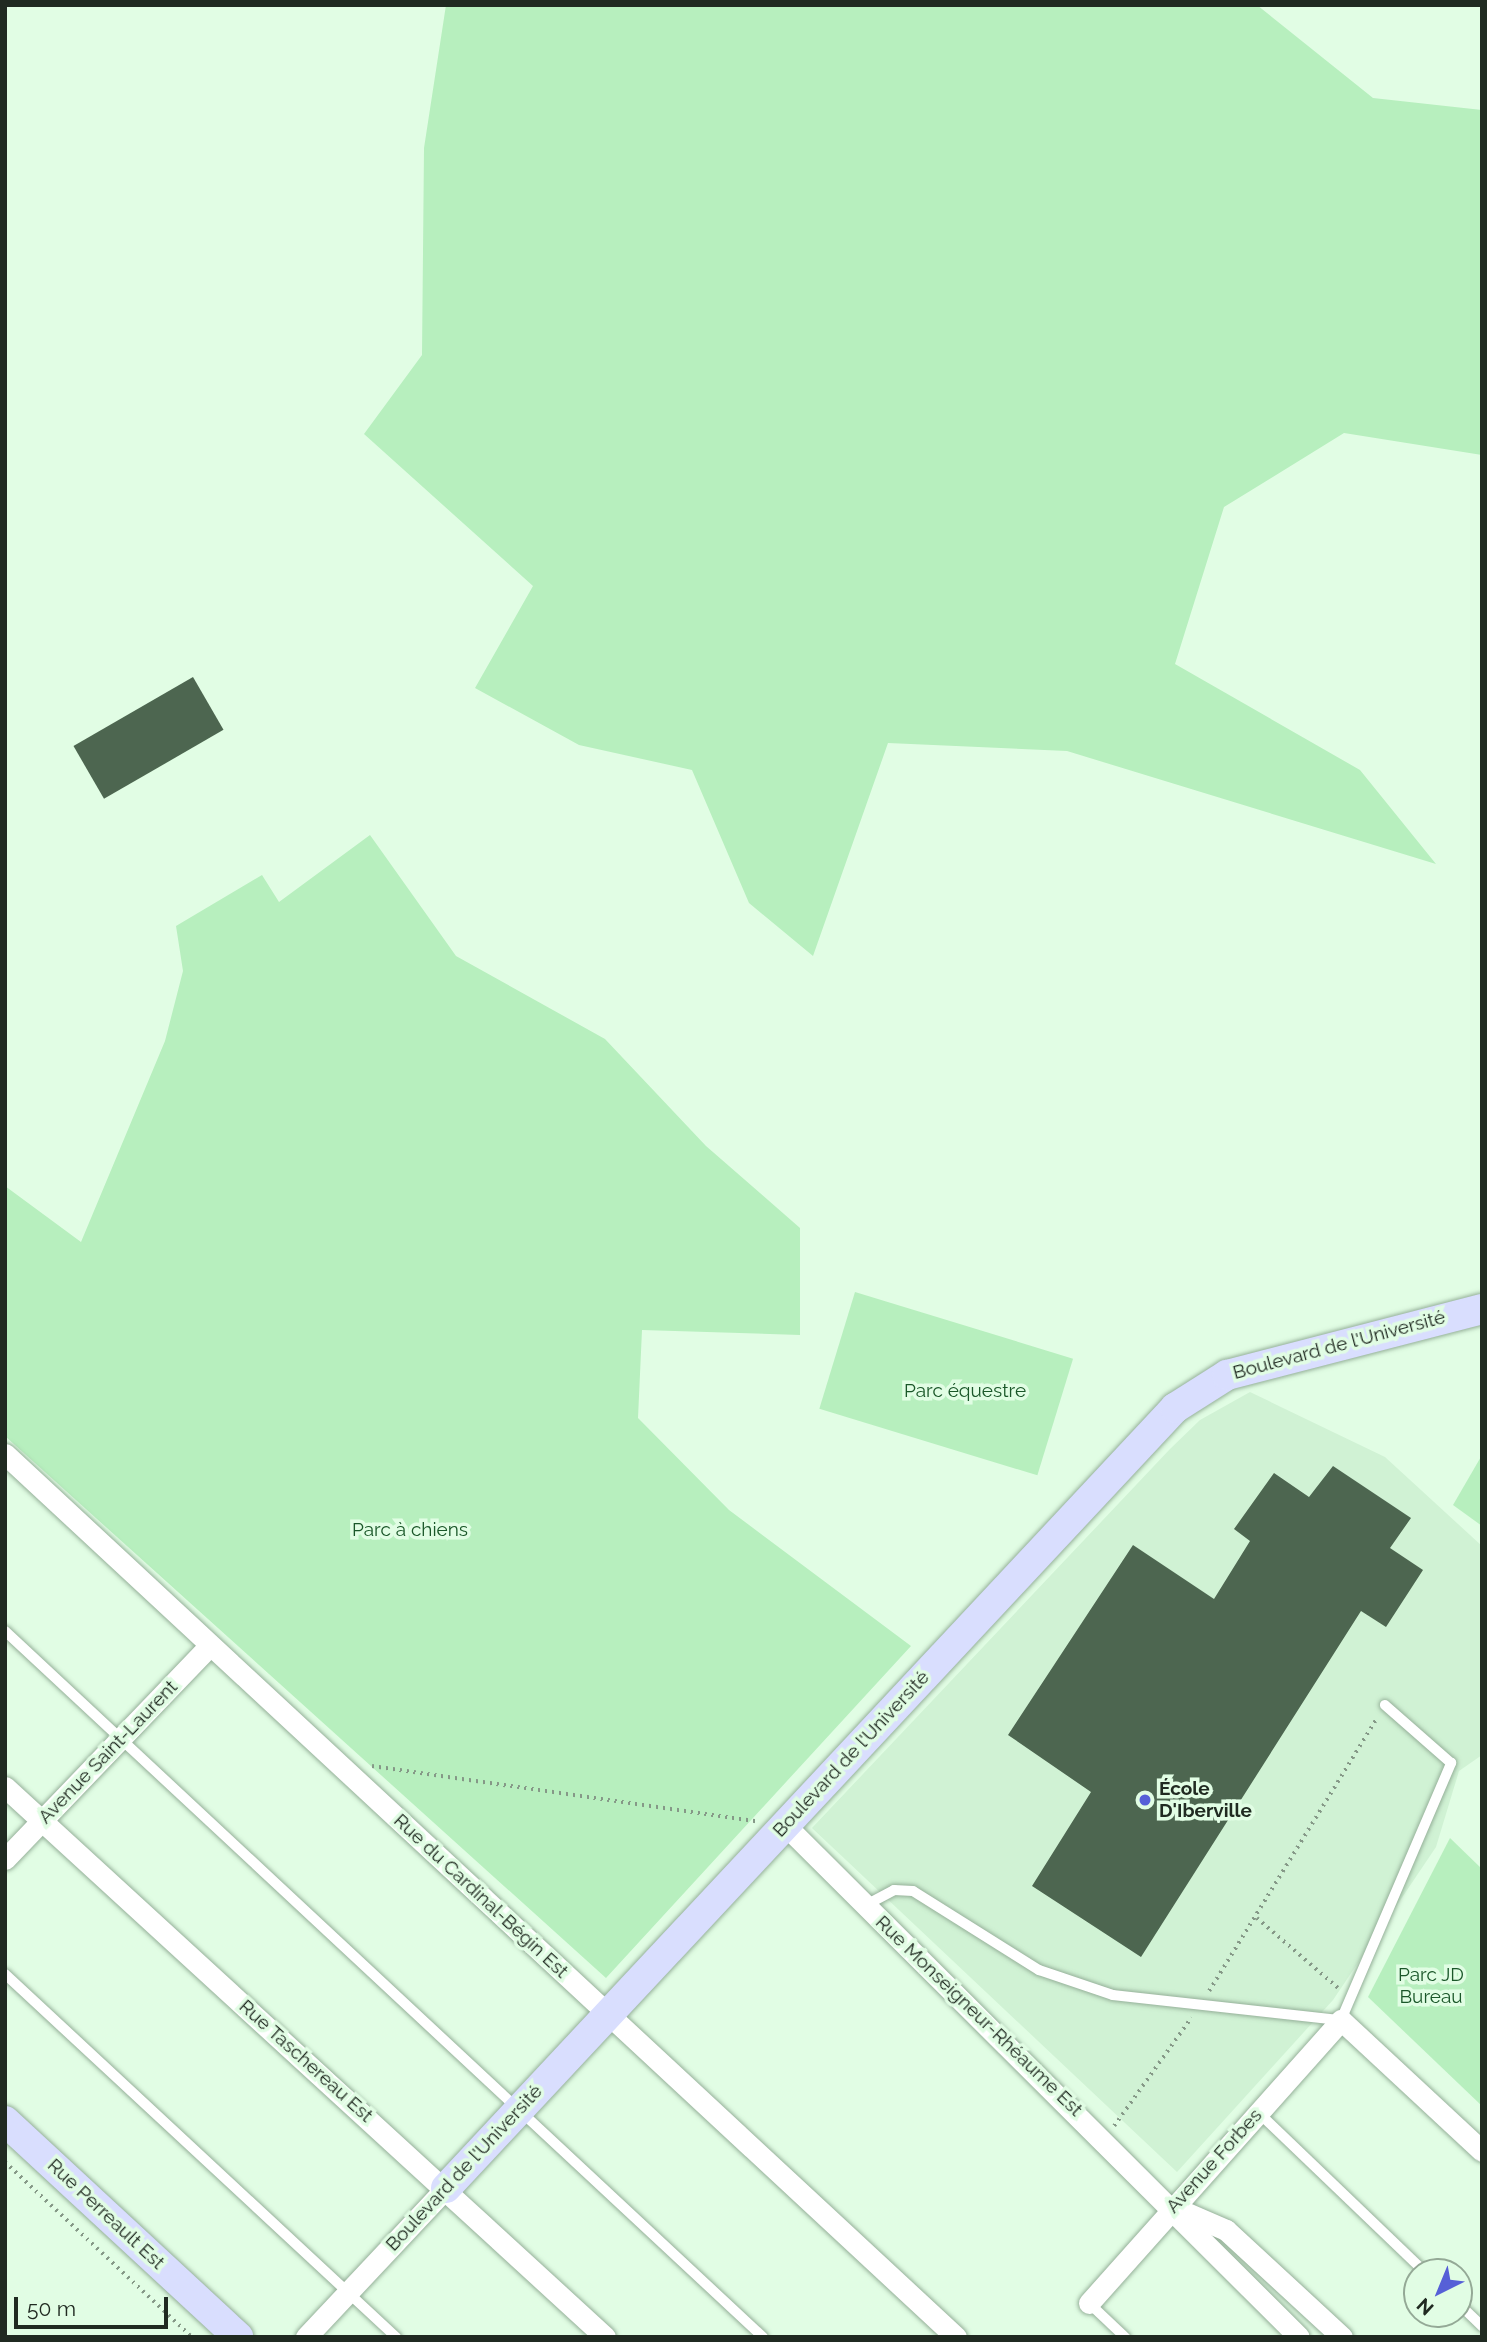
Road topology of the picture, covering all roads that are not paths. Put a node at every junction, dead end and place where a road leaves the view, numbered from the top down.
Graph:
1 (1482, 1309) edge
2 (5, 1454) edge
3 (5, 1631) edge
4 (211, 1645) junction
5 (1385, 1705) road end
6 (122, 1738) junction
7 (5, 1787) edge
8 (42, 1821) junction
9 (785, 1825) junction
10 (5, 1859) edge
11 (866, 1905) junction
12 (5, 1974) edge
13 (607, 2013) junction
14 (1341, 2020) junction
15 (519, 2109) junction
16 (1258, 2112) junction
17 (5, 2121) edge
18 (1482, 2151) edge
19 (446, 2188) junction
20 (1174, 2207) junction
21 (1410, 2258) edge
22 (348, 2291) junction
23 (1089, 2303) joint
24 (238, 2337) edge
25 (306, 2337) edge
26 (396, 2337) edge
27 (605, 2337) edge
28 (763, 2337) edge
29 (956, 2337) edge
30 (1125, 2337) edge
31 (1300, 2337) edge
32 (1342, 2337) edge

1 - 9 street, Boulevard de l'Université
2 - 4 street, Rue du Cardinal-Bégin Est
3 - 6 lane
4 - 6 street, Avenue Saint-Laurent
4 - 13 street, Rue du Cardinal-Bégin Est
5 - 14 lane
6 - 8 street, Avenue Saint-Laurent
6 - 15 lane
7 - 8 street, Rue Taschereau Est
8 - 10 street, Avenue Saint-Laurent
8 - 19 street, Rue Taschereau Est
9 - 11 street, Rue Monseigneur-Rhéaume Est
9 - 13 street, Boulevard de l'Université
11 - 14 lane
11 - 20 street, Rue Monseigneur-Rhéaume Est
12 - 22 lane
13 - 15 street, Boulevard de l'Université
13 - 29 street, Rue du Cardinal-Bégin Est
14 - 16 street, Avenue Forbes
14 - 18 street
15 - 19 street, Boulevard de l'Université
15 - 28 lane
16 - 20 street, Avenue Forbes
16 - 21 lane
17 - 24 street, Rue Perreault Est
19 - 22 street, Boulevard de l'Université
19 - 27 street, Rue Taschereau Est
20 - 23 street, Avenue Forbes
20 - 31 street, Rue Monseigneur-Rhéaume Est
20 - 32 street, Rue Monseigneur-Rhéaume Est
22 - 25 street, Boulevard de l'Université
22 - 26 lane
23 - 30 lane

